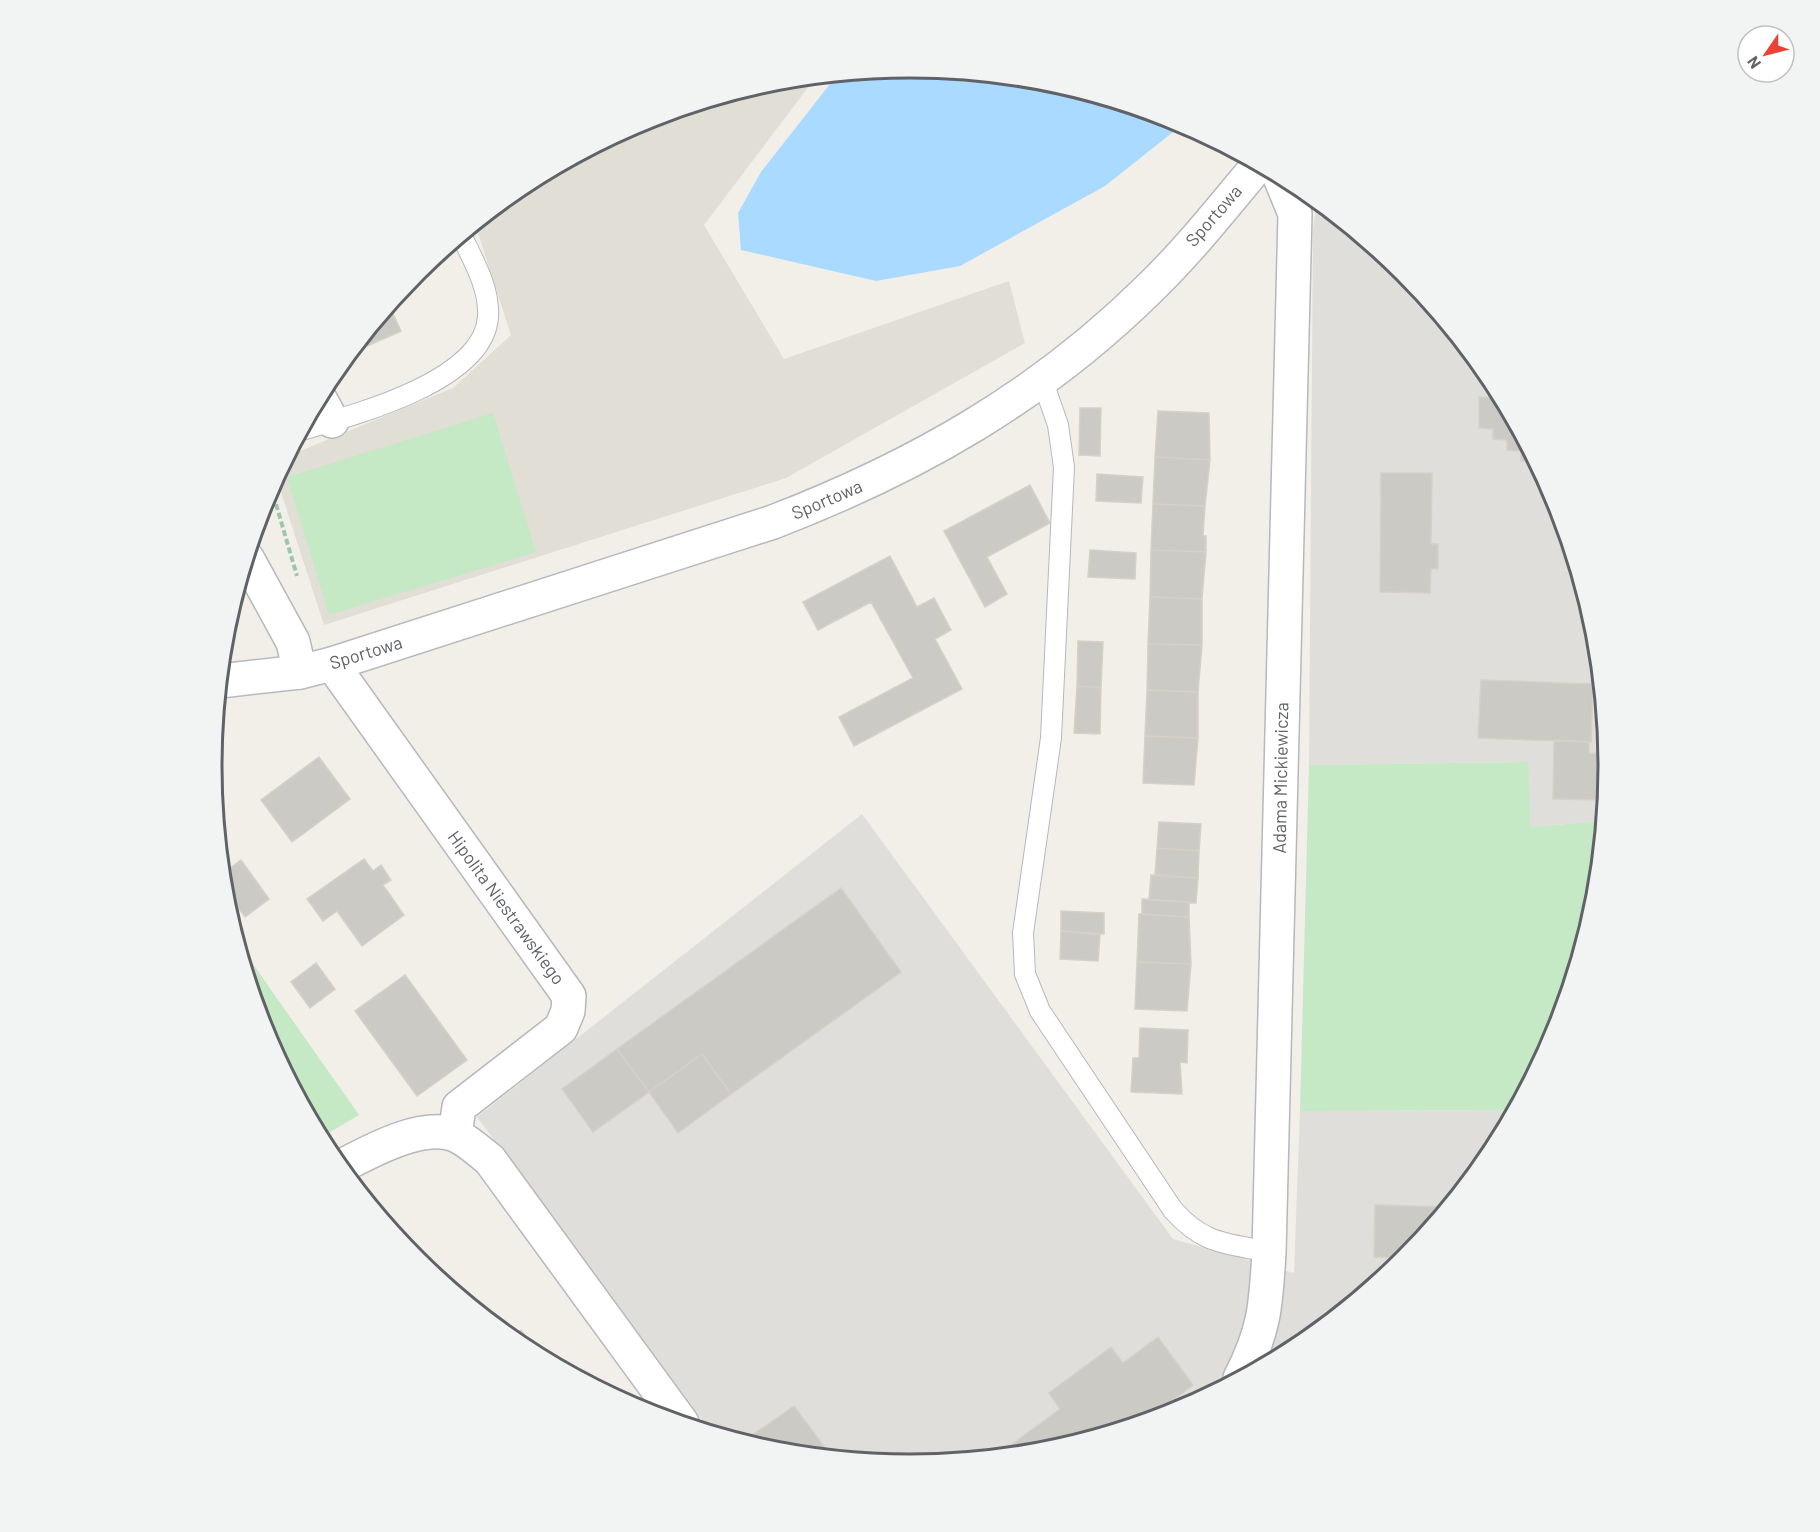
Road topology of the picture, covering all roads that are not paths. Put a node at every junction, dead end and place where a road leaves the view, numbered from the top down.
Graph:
1 (1254, 170) edge
2 (1285, 190) edge
3 (465, 242) edge
4 (1042, 379) junction
5 (317, 416) edge
6 (252, 567) edge
7 (332, 664) junction
8 (300, 672) junction
9 (228, 680) edge
10 (455, 1135) junction
11 (348, 1163) edge
12 (1269, 1252) junction
13 (1246, 1366) edge
14 (674, 1412) edge

1 - 4 street, Sportowa
2 - 12 street, Adama Mickiewicza
3 - 5 lane
4 - 7 street, Sportowa
4 - 12 lane
6 - 8 street
7 - 8 street, Sportowa
7 - 10 street, Hipolita Niestrawskiego
8 - 9 street, Sportowa
10 - 11 street
10 - 14 street
12 - 13 street, Adama Mickiewicza

